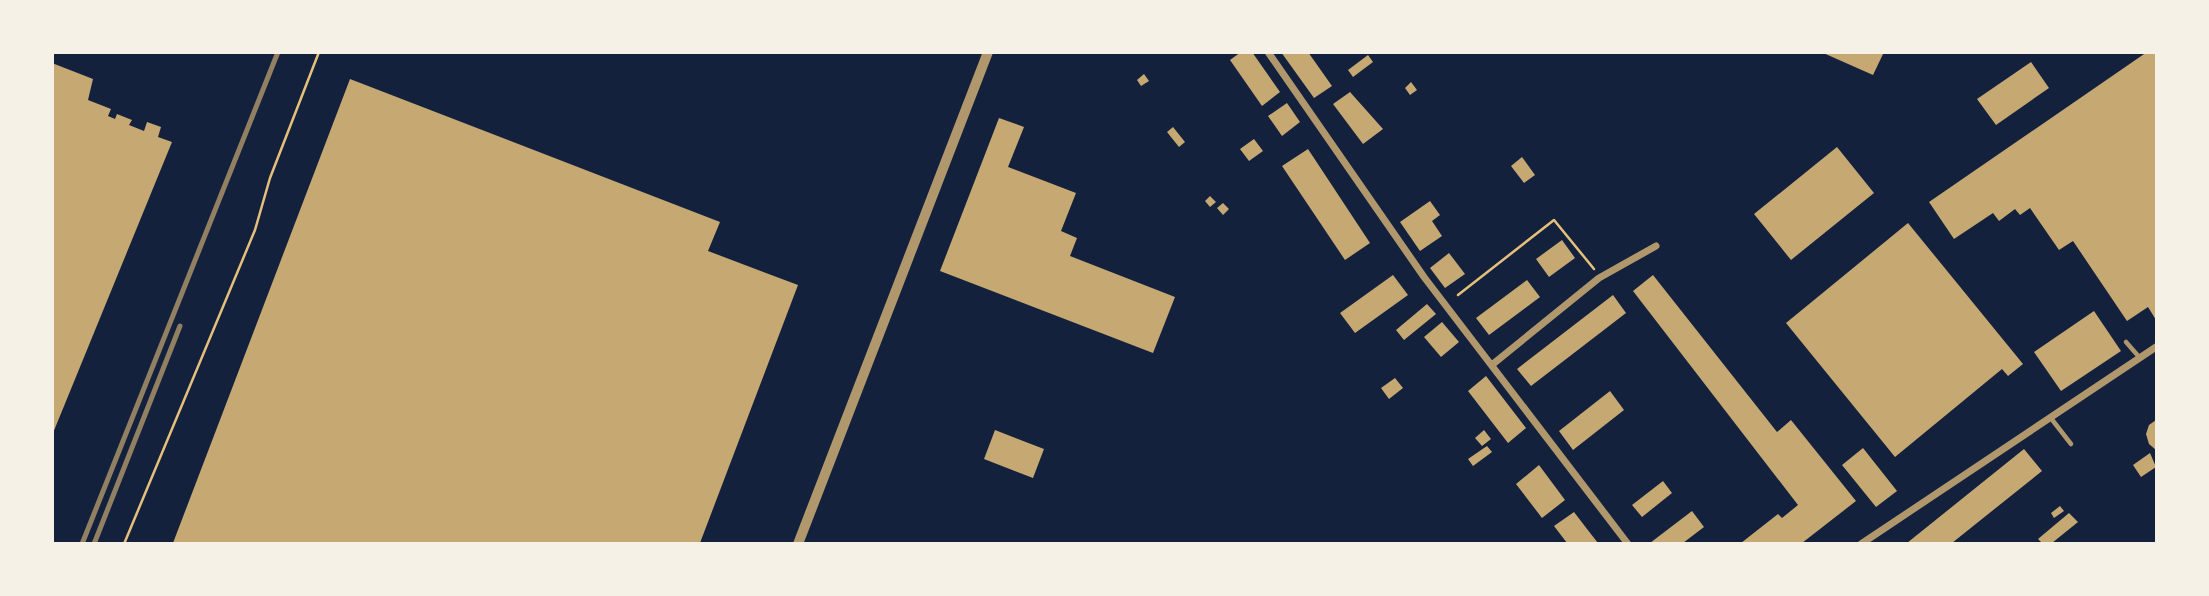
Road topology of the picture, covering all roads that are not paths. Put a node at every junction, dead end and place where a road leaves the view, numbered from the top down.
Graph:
1 (988, 52) edge
2 (1268, 52) edge
3 (1656, 246) dead end
4 (2126, 342) dead end
5 (2157, 347) edge
6 (2140, 358) junction
7 (1493, 364) junction
8 (2050, 416) junction
9 (2071, 444) dead end
10 (798, 544) edge
11 (1628, 544) edge
12 (1861, 544) edge

1 - 10 street
2 - 7 street
3 - 7 street
4 - 6 lane
5 - 6 street
6 - 8 street
7 - 11 street
8 - 9 lane
8 - 12 street

